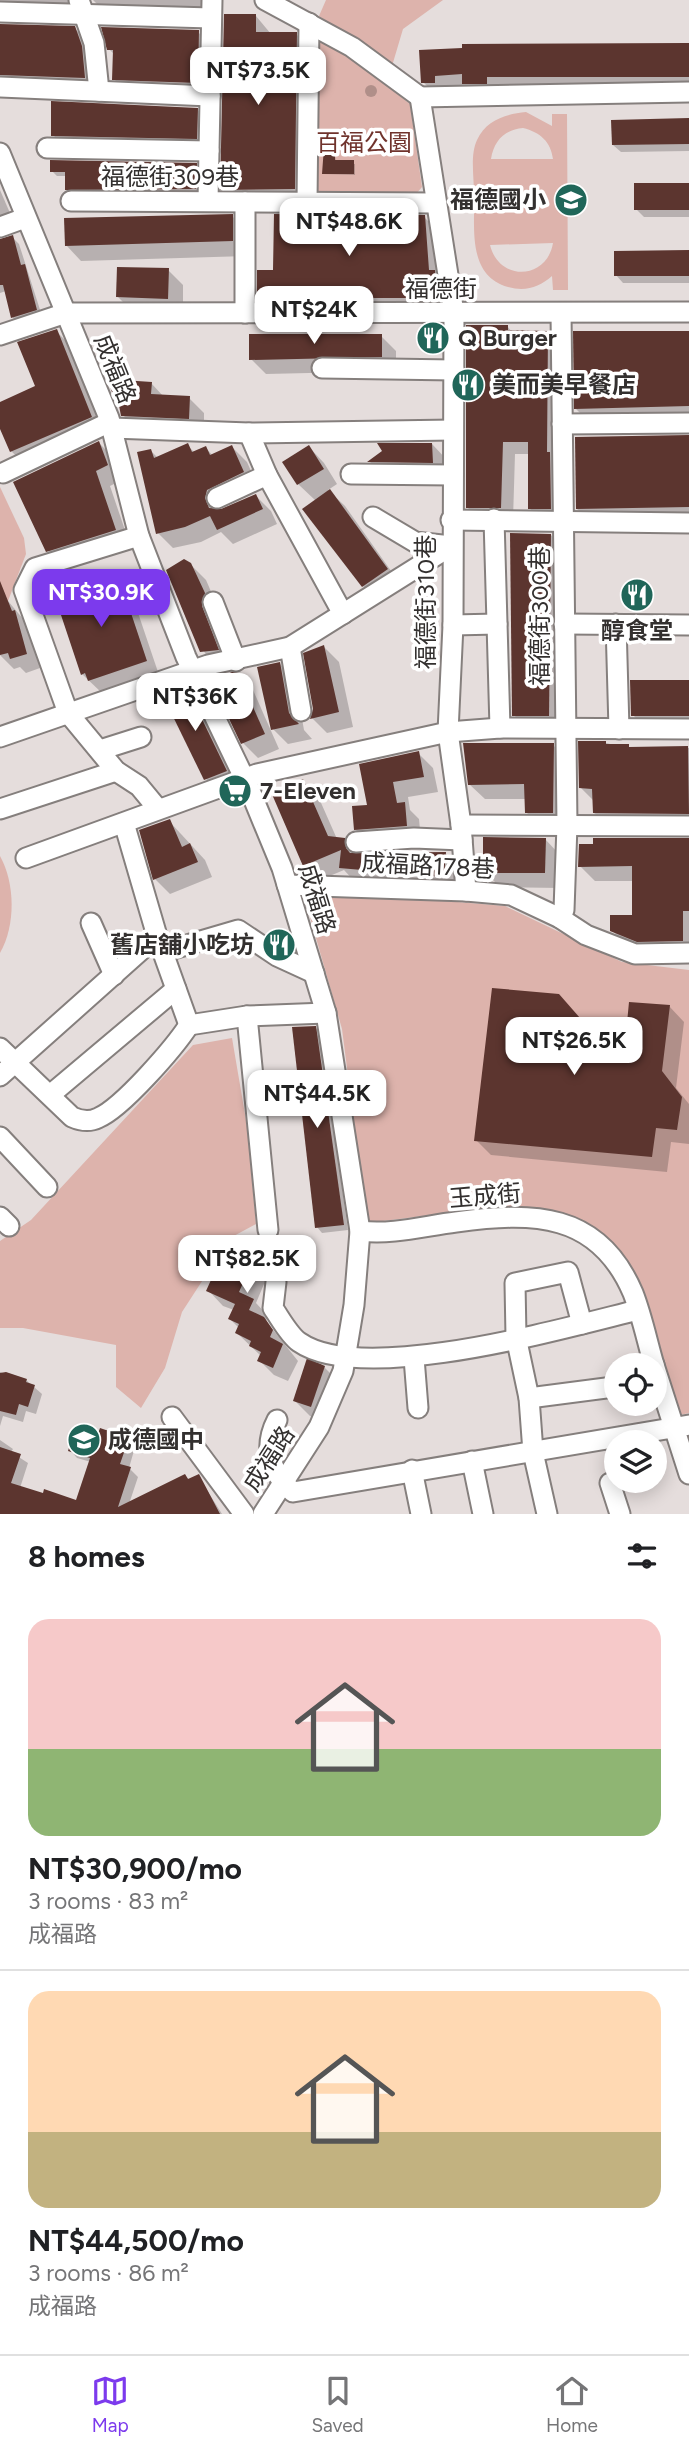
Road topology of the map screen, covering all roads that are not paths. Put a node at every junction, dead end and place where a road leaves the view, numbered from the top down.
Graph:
1 (265, 0) edge
2 (82, 7) edge
3 (211, 9) edge
4 (0, 12) edge
5 (309, 23) junction
6 (0, 87) edge
7 (99, 91) junction
8 (689, 92) edge
9 (210, 96) junction
10 (420, 97) junction
11 (47, 148) dead end
12 (209, 151) junction
13 (0, 152) edge
14 (71, 201) dead end
15 (208, 201) junction
16 (245, 202) junction
17 (307, 202) junction
18 (436, 203) junction
19 (22, 210) junction
20 (0, 227) edge
21 (689, 312) edge
22 (66, 313) junction
23 (245, 313) junction
24 (454, 313) junction
25 (561, 313) junction
26 (0, 335) edge
27 (322, 369) dead end
28 (454, 370) junction
29 (689, 423) edge
30 (562, 424) junction
31 (111, 425) junction
32 (453, 430) junction
33 (249, 433) junction
34 (3, 473) dead end
35 (351, 474) dead end
36 (267, 475) junction
37 (453, 475) junction
38 (217, 498) dead end
39 (373, 517) dead end
40 (494, 519) junction
41 (451, 520) junction
42 (689, 523) edge
43 (564, 524) junction
44 (139, 536) junction
45 (452, 546) junction
46 (213, 602) dead end
47 (343, 614) junction
48 (497, 624) junction
49 (564, 624) junction
50 (616, 624) junction
51 (453, 625) junction
52 (689, 625) edge
53 (290, 647) junction
54 (236, 661) junction
55 (193, 670) junction
56 (301, 711) dead end
57 (68, 713) junction
58 (500, 728) junction
59 (618, 729) junction
60 (689, 729) edge
61 (565, 730) junction
62 (448, 732) junction
63 (0, 737) edge
64 (141, 737) dead end
65 (100, 750) junction
66 (116, 771) junction
67 (245, 780) junction
68 (0, 809) edge
69 (158, 810) junction
70 (124, 823) junction
71 (567, 825) junction
72 (689, 826) edge
73 (462, 832) junction
74 (356, 842) dead end
75 (26, 858) dead end
76 (287, 885) junction
77 (466, 891) junction
78 (560, 918) junction
79 (92, 923) dead end
80 (160, 944) junction
81 (689, 953) edge
82 (314, 973) junction
83 (114, 975) junction
84 (176, 989) junction
85 (326, 1013) junction
86 (247, 1016) junction
87 (189, 1025) junction
88 (0, 1048) edge
89 (7, 1069) edge
90 (50, 1096) junction
91 (0, 1137) edge
92 (47, 1186) dead end
93 (268, 1230) dead end
94 (360, 1231) junction
95 (276, 1282) dead end
96 (638, 1310) junction
97 (582, 1324) junction
98 (516, 1337) junction
99 (651, 1353) edge
100 (414, 1358) junction
101 (344, 1359) junction
102 (604, 1388) edge
103 (667, 1395) edge
104 (529, 1398) junction
105 (418, 1408) dead end
106 (172, 1417) dead end
107 (277, 1420) dead end
108 (681, 1427) edge
109 (533, 1452) junction
110 (472, 1461) junction
111 (412, 1470) junction
112 (689, 1474) edge
113 (283, 1483) junction
114 (613, 1493) edge
115 (244, 1514) edge
116 (264, 1514) edge
117 (421, 1514) edge
118 (483, 1514) edge
119 (547, 1514) edge
120 (620, 1514) edge

1 - 5 street
2 - 3 street
2 - 4 street
2 - 7 street
3 - 9 street
5 - 10 street
5 - 17 street
6 - 7 street
7 - 9 street
8 - 10 street
9 - 12 street
10 - 18 street
11 - 12 street
12 - 15 street
13 - 19 street
14 - 15 street, 福德街309巷
15 - 16 street, 福德街309巷
16 - 17 street, 福德街309巷
16 - 23 street
17 - 18 street, 福德街309巷
18 - 24 street
19 - 20 street
19 - 22 street, 成福路
21 - 25 street, 福德街
22 - 23 street, 福德街
22 - 26 street, 福德街
22 - 31 street, 成福路
23 - 24 street, 福德街
24 - 25 street, 福德街
24 - 28 street, 福德街310巷
25 - 30 street, 福德街300巷
27 - 28 street
28 - 32 street, 福德街310巷
29 - 30 street
30 - 43 street, 福德街300巷
31 - 33 street
31 - 34 street
31 - 44 street, 成福路
32 - 33 street
32 - 37 street, 福德街310巷
33 - 36 street
35 - 37 street
36 - 38 street
36 - 47 street
37 - 41 street, 福德街310巷
39 - 45 street
40 - 41 street
40 - 43 street
40 - 48 street
41 - 45 street, 福德街310巷
42 - 43 street
43 - 49 street, 福德街300巷
44 - 55 street, 成福路
44 - 57 street
45 - 47 street
45 - 51 street, 福德街310巷
46 - 54 street
47 - 53 street
48 - 51 street
48 - 58 street
49 - 50 street
49 - 61 street, 福德街300巷
50 - 52 street
50 - 59 street
51 - 62 street, 福德街310巷
53 - 54 street
53 - 56 street
54 - 55 street
55 - 57 street
55 - 67 street, 成福路
57 - 63 street
57 - 65 street
58 - 61 street
58 - 62 street
59 - 60 street
59 - 61 street
61 - 71 street, 福德街300巷
62 - 67 street
62 - 73 street, 福德街310巷
64 - 65 street
65 - 66 street
66 - 68 street
66 - 69 street
67 - 69 street
67 - 76 street, 成福路
69 - 70 street
70 - 75 street
70 - 80 street
71 - 72 street
71 - 73 street
71 - 78 street, 福德街300巷
73 - 74 street
73 - 77 street, 福德街310巷
76 - 77 street, 成福路178巷
76 - 82 street, 成福路
77 - 78 street, 成福路178巷
78 - 81 street, 成福路178巷
79 - 83 street
80 - 82 street
80 - 83 street
80 - 84 street
82 - 85 street, 成福路
83 - 89 street
84 - 87 street
84 - 90 street
85 - 86 street
85 - 94 street, 成福路
86 - 87 street
86 - 93 street
87 - 90 street
88 - 89 street
89 - 90 street
91 - 92 street
94 - 96 street, 玉成街
94 - 101 street, 成福路
95 - 101 street
96 - 97 street
96 - 99 street, 玉成街
97 - 98 street
97 - 98 street
98 - 100 street
98 - 104 street
100 - 101 street
100 - 105 street
101 - 113 street, 成福路
102 - 104 street
103 - 108 street, 玉成街
104 - 109 street
106 - 115 street
107 - 113 street
108 - 109 street
108 - 112 street, 玉成街
109 - 110 street
109 - 119 street
110 - 111 street
110 - 118 street
111 - 113 street
111 - 117 street
113 - 116 street, 成福路
114 - 120 street

